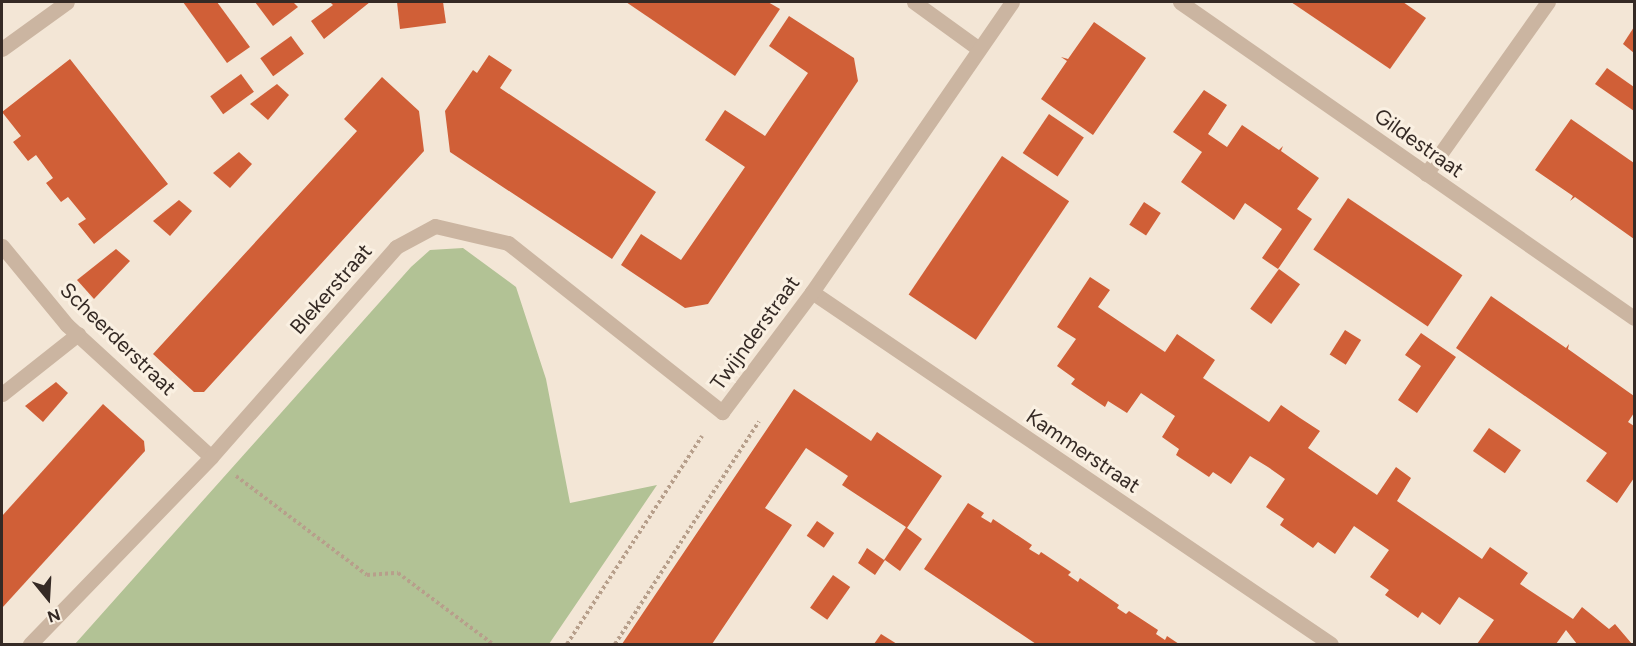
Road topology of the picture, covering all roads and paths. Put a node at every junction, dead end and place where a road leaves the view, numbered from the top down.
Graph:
1 (67, 2) edge
2 (914, 2) edge
3 (1012, 2) edge
4 (1180, 2) edge
5 (1548, 2) edge
6 (2, 49) edge
7 (980, 49) junction
8 (1426, 174) junction
9 (2, 246) edge
10 (812, 292) junction
11 (1635, 318) edge
12 (78, 334) junction
13 (2, 394) edge
14 (722, 412) junction
15 (763, 416) dead end
16 (211, 457) junction
17 (30, 645) edge
18 (494, 645) edge
19 (567, 645) edge
20 (615, 645) edge
21 (1331, 645) edge

1 - 6 street
2 - 7 street
3 - 7 street, Twijnderstraat
4 - 8 street, Gildestraat
5 - 8 street
7 - 10 street, Twijnderstraat
8 - 11 street, Gildestraat
9 - 12 street, Scheerderstraat
10 - 14 street, Twijnderstraat
10 - 21 street, Kammerstraat
12 - 13 street
12 - 16 street, Scheerderstraat
14 - 16 street, Blekerstraat
14 - 19 path, Twijnderstraat
15 - 20 path
16 - 17 street, Blekerstraat
16 - 18 path

